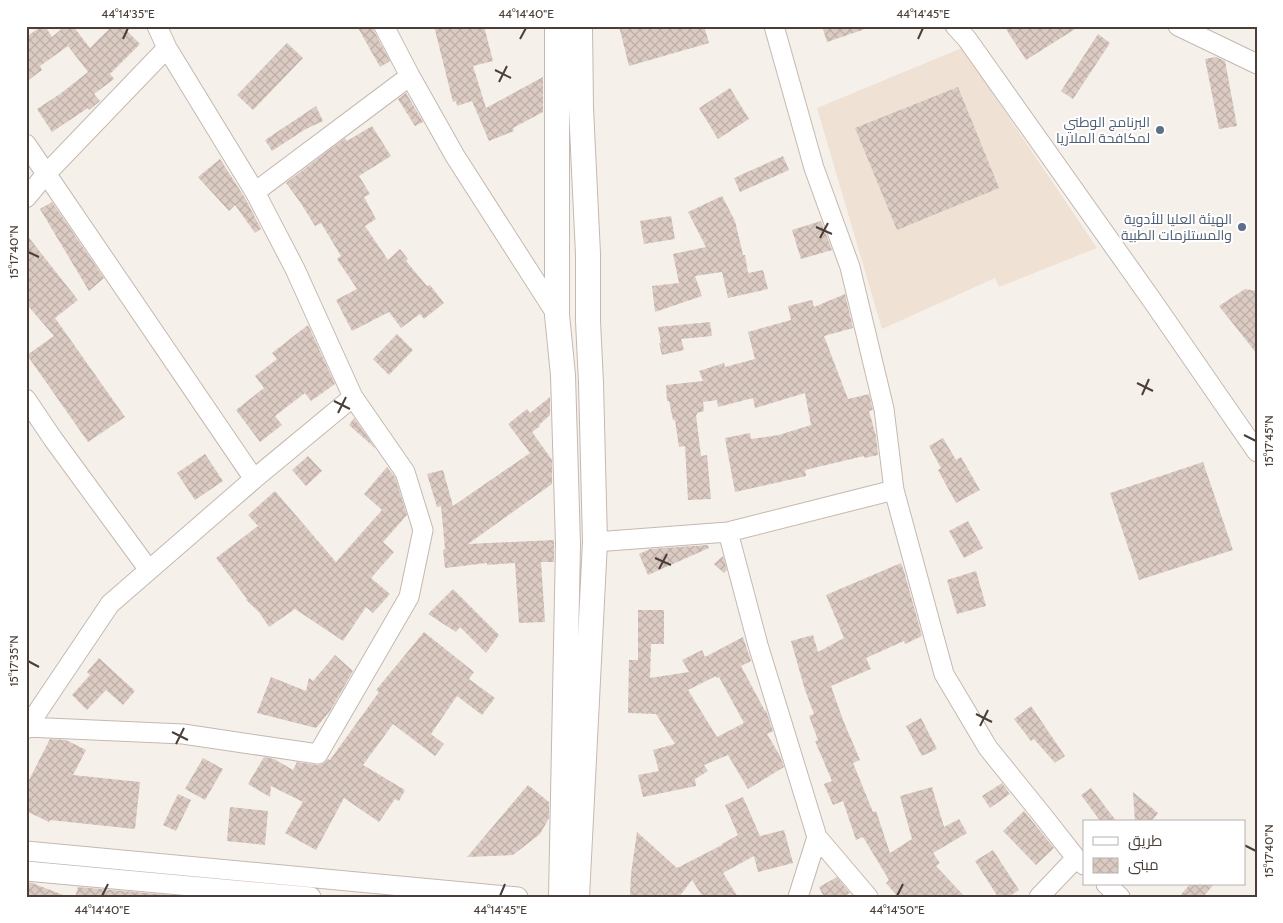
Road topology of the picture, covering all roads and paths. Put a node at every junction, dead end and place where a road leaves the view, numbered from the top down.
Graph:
1 (156, 26) edge
2 (384, 26) edge
3 (557, 26) edge
4 (580, 26) edge
5 (774, 26) edge
6 (955, 26) edge
7 (1178, 26) edge
8 (167, 48) junction
9 (1257, 64) edge
10 (410, 76) junction
11 (26, 144) edge
12 (46, 174) junction
13 (255, 192) junction
14 (26, 198) edge
15 (557, 315) junction
16 (588, 321) junction
17 (353, 397) junction
18 (26, 399) edge
19 (1257, 452) edge
20 (254, 479) junction
21 (894, 490) junction
22 (728, 532) junction
23 (595, 542) junction
24 (149, 570) junction
25 (27, 728) edge
26 (817, 837) junction
27 (26, 851) edge
28 (1080, 862) edge
29 (26, 871) edge
30 (1108, 886) edge
31 (565, 895) edge
32 (311, 897) edge
33 (518, 897) edge
34 (798, 897) edge
35 (868, 897) edge
36 (1039, 897) edge
37 (1120, 897) edge

1 - 8 street
2 - 10 street
3 - 15 street
4 - 16 street
5 - 21 street
6 - 19 street
7 - 9 street
8 - 12 street
8 - 13 street
10 - 13 street
10 - 15 street
11 - 12 street
12 - 14 street
12 - 20 street
13 - 17 street
15 - 16 street
15 - 31 street
16 - 23 street
17 - 20 street
17 - 25 street
18 - 24 street
20 - 24 street
21 - 22 street
21 - 28 street
22 - 23 street
22 - 26 street
23 - 31 street
24 - 25 street
26 - 34 street
26 - 35 street
27 - 33 street
28 - 36 street
29 - 32 street
30 - 37 street

